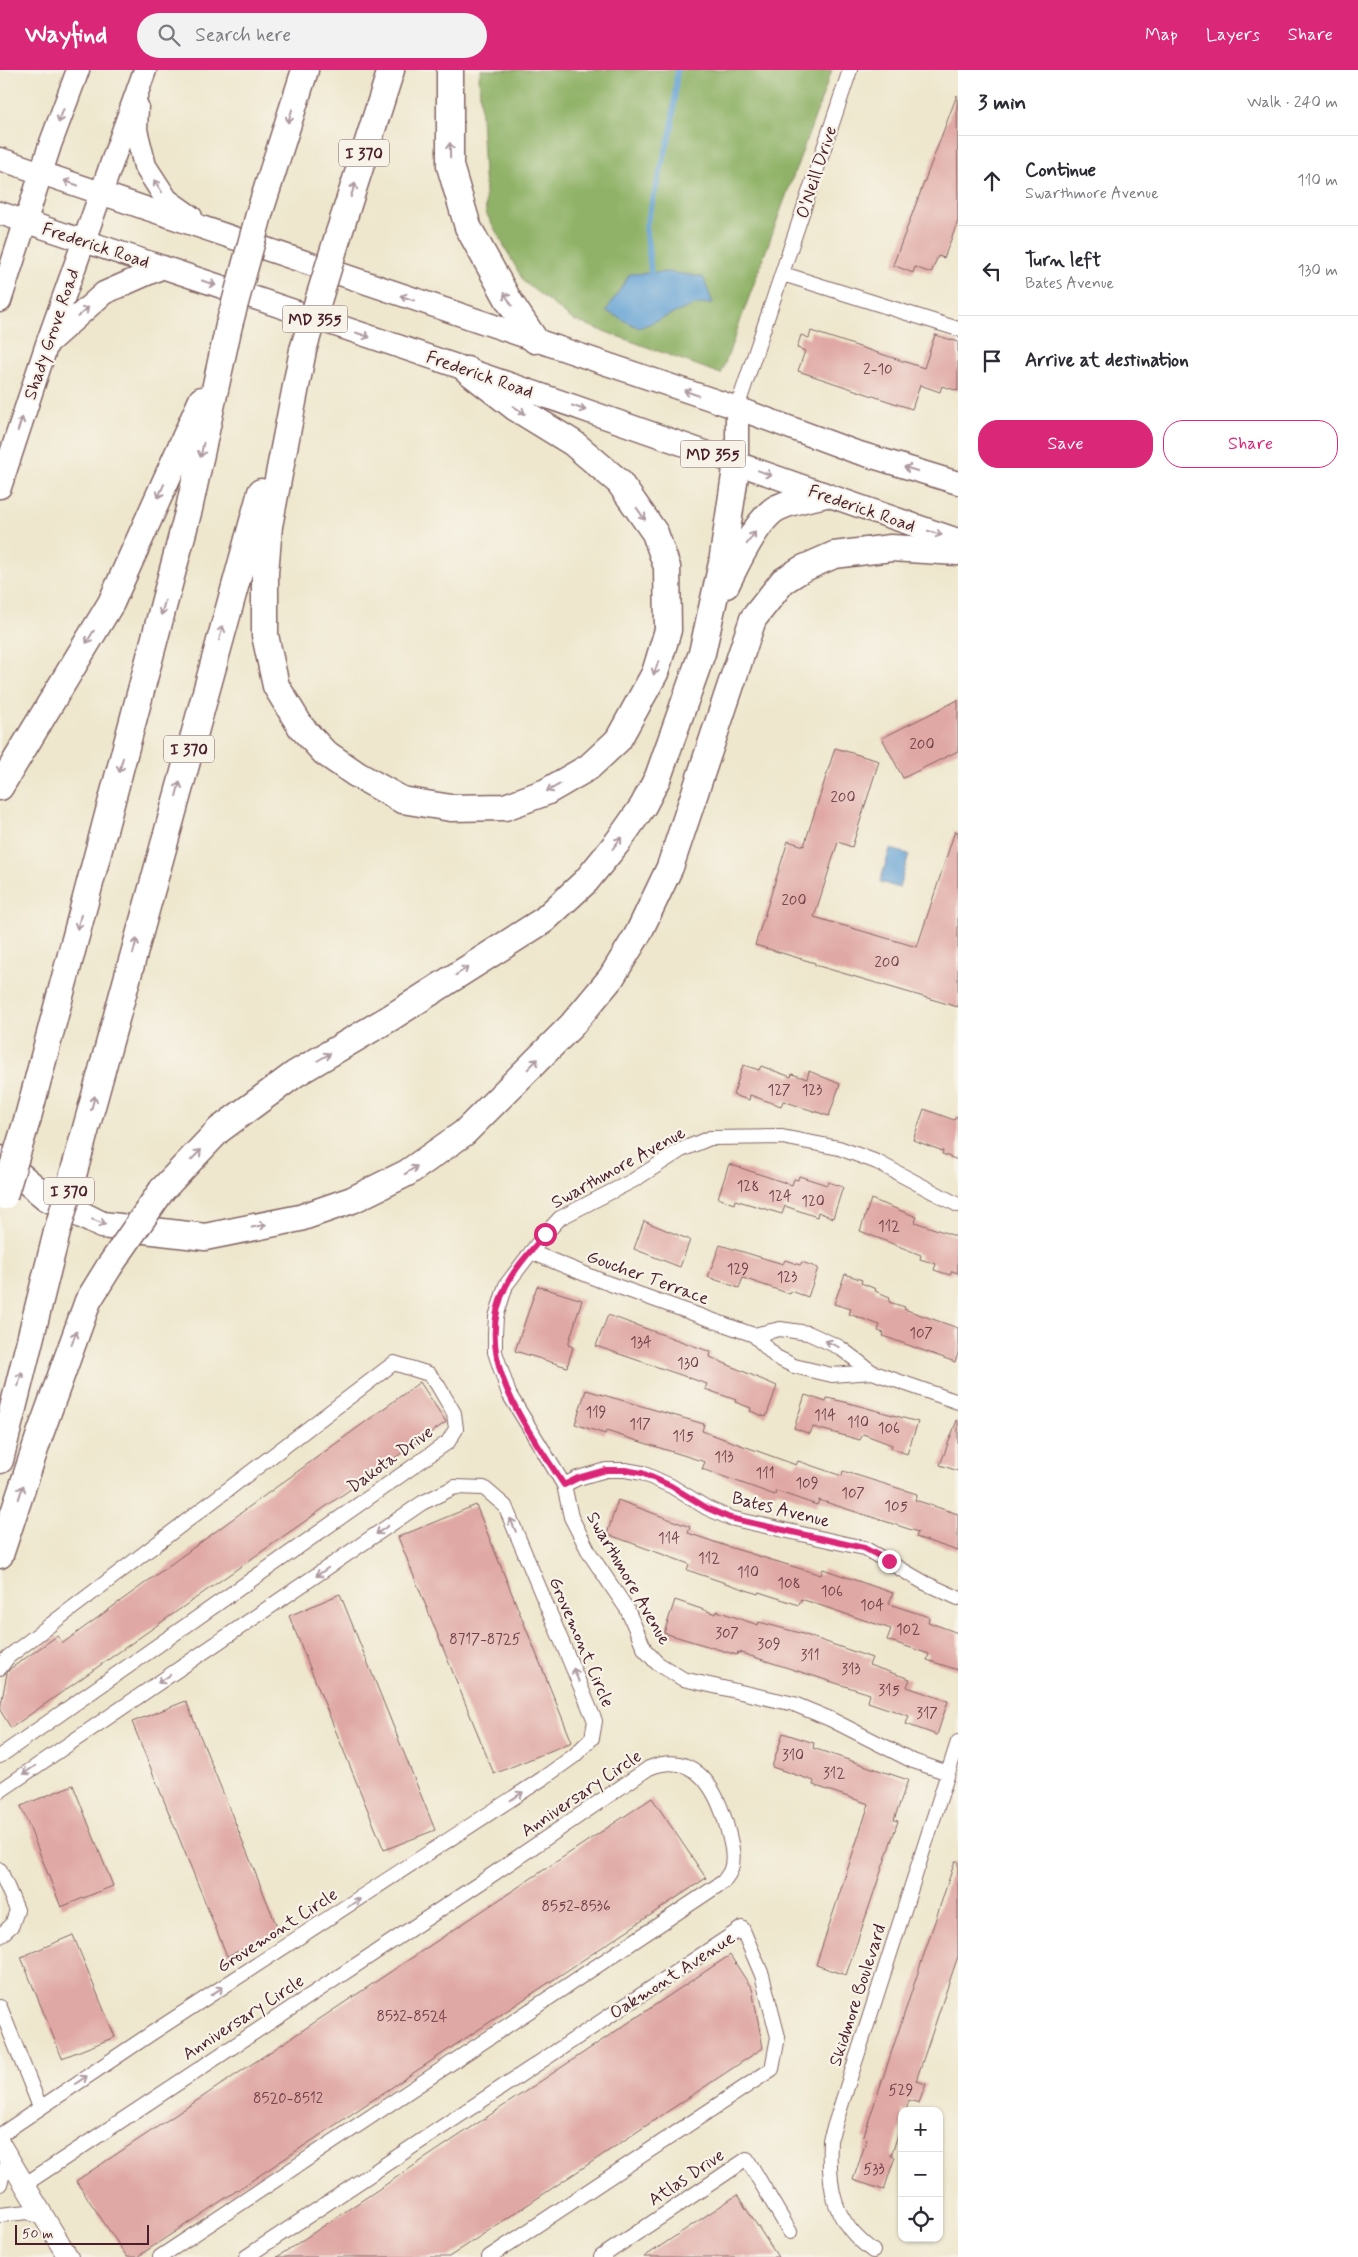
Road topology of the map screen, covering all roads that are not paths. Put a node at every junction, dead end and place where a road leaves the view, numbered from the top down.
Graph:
1 (78, 70) edge
2 (145, 70) edge
3 (305, 70) edge
4 (391, 70) edge
5 (450, 70) edge
6 (850, 70) edge
7 (137, 93) junction
8 (0, 159) edge
9 (41, 173) junction
10 (101, 194) junction
11 (0, 213) edge
12 (26, 221) junction
13 (207, 230) junction
14 (84, 241) junction
15 (163, 267) junction
16 (783, 274) junction
17 (1, 293) edge
18 (958, 328) edge
19 (535, 340) junction
20 (46, 344) junction
21 (303, 350) junction
22 (224, 351) junction
23 (467, 370) junction
24 (737, 408) junction
25 (736, 462) junction
26 (958, 483) edge
27 (0, 487) edge
28 (822, 495) junction
29 (958, 540) edge
30 (958, 552) edge
31 (711, 612) junction
32 (0, 787) edge
33 (0, 1159) edge
34 (2, 1202) edge
35 (958, 1205) edge
36 (530, 1252) junction
37 (754, 1335) junction
38 (872, 1372) junction
39 (958, 1402) edge
40 (0, 1460) edge
41 (564, 1485) junction
42 (0, 1555) edge
43 (958, 1598) edge
44 (0, 1668) edge
45 (958, 1742) edge
46 (0, 1756) edge
47 (948, 1773) junction
48 (0, 1791) edge
49 (0, 1870) edge
50 (0, 1936) edge
51 (0, 2007) edge
52 (40, 2107) junction
53 (0, 2136) edge
54 (4, 2150) edge
55 (0, 2184) edge
56 (24, 2184) junction
57 (0, 2215) edge
58 (44, 2219) junction
59 (790, 2232) dead end
60 (873, 2251) dead end
61 (68, 2257) edge
62 (160, 2257) edge
63 (246, 2257) edge
64 (489, 2257) edge
65 (602, 2257) edge

1 -> 9 main road
2 - 7 main road, Shady Grove Road
3 -> 22 highway, bridge
21 -> 4 highway, I 370, bridge
19 -> 5 highway
6 - 16 street, O'Neill Drive
7 - 10 main road, Shady Grove Road
13 -> 7 main road
8 - 9 main road
10 -> 9 main road
9 - 12 main road
10 - 13 main road
10 - 14 main road, Shady Grove Road
11 - 12 main road, Frederick Road / MD 355
12 - 14 main road, Frederick Road / MD 355
12 - 17 main road
19 -> 13 main road
14 - 15 main road, Frederick Road / MD 355
14 - 20 main road, Shady Grove Road
20 -> 15 main road
15 -> 23 main road, Frederick Road / MD 355
16 - 18 street
16 - 24 street, O'Neill Drive
24 -> 19 main road
27 -> 20 main road, Shady Grove Road
23 -> 21 highway
40 -> 21 highway, I 370, bridge
22 -> 32 highway
22 -> 34 highway, bridge
23 -> 25 main road, Frederick Road / MD 355
24 - 25 main road, O'Neill Drive
26 -> 24 main road
25 -> 28 main road, Frederick Road / MD 355
25 - 31 highway
28 -> 29 main road, Frederick Road / MD 355
31 -> 28 highway
33 -> 30 highway
42 -> 31 highway, bridge
35 - 36 street, Swarthmore Avenue
36 - 37 street, Goucher Terrace
36 - 41 street, Swarthmore Avenue
38 -> 37 street, Goucher Terrace
37 - 38 street, Goucher Terrace
38 - 39 street, Goucher Terrace
41 - 43 street, Bates Avenue
41 - 47 street, Swarthmore Avenue
44 - 46 street, Dakota Drive
45 - 47 street, Skidmore Boulevard
47 - 60 street, Skidmore Boulevard
52 -> 48 street, Grovemont Circle
49 - 50 street
51 - 52 street
52 - 53 street, Grovemont Circle
54 - 55 street
54 - 56 street
56 - 58 street
56 - 62 street, Anniversary Circle
57 - 58 street
58 - 61 street
59 - 65 street, Atlas Drive
63 - 64 street, Oakmont Avenue

